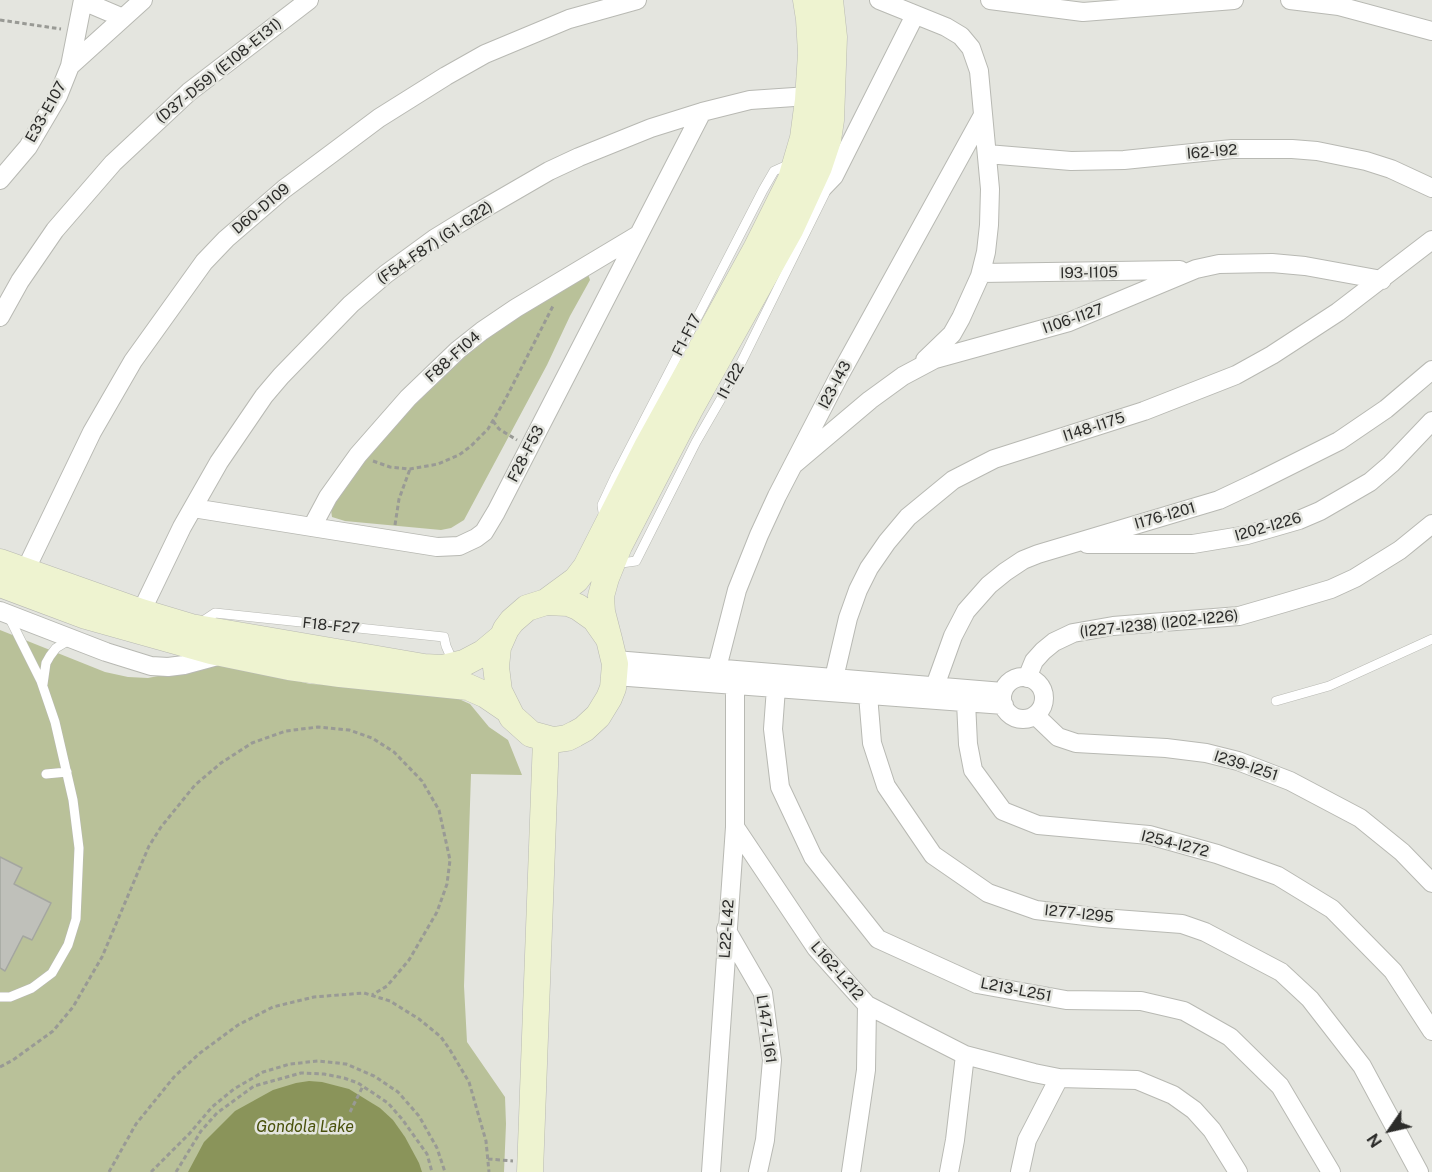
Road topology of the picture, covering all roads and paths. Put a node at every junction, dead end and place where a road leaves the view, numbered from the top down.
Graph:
1 (83, 0) edge
2 (142, 0) edge
3 (309, 0) edge
4 (637, 0) edge
5 (806, 0) edge
6 (830, 0) edge
7 (879, 0) edge
8 (990, 0) edge
9 (1234, 0) edge
10 (1290, 0) edge
11 (915, 15) junction
12 (123, 18) junction
13 (0, 20) edge
14 (78, 32) junction
15 (1432, 32) edge
16 (70, 66) junction
17 (809, 96) junction
18 (702, 112) junction
19 (983, 115) junction
20 (987, 154) junction
21 (834, 176) junction
22 (0, 180) edge
23 (1432, 188) edge
24 (798, 213) junction
25 (639, 234) junction
26 (1432, 240) edge
27 (1197, 269) junction
28 (981, 273) junction
29 (568, 276) junction
30 (1382, 280) junction
31 (0, 316) edge
32 (918, 368) junction
33 (1432, 370) edge
34 (492, 421) junction
35 (1432, 421) edge
36 (530, 447) junction
37 (358, 455) junction
38 (793, 465) junction
39 (410, 469) junction
40 (193, 508) junction
41 (1432, 524) edge
42 (312, 527) junction
43 (392, 540) junction
44 (1070, 544) junction
45 (0, 562) edge
46 (612, 565) junction
47 (25, 570) junction
48 (0, 584) edge
49 (546, 602) junction
50 (141, 612) junction
51 (4, 613) edge
52 (501, 638) junction
53 (70, 639) junction
54 (1432, 639) edge
55 (225, 654) junction
56 (613, 659) junction
57 (717, 669) junction
58 (834, 678) junction
59 (1028, 678) junction
60 (735, 685) junction
61 (935, 686) junction
62 (43, 687) junction
63 (776, 688) junction
64 (868, 695) junction
65 (1003, 699) junction
66 (1276, 701) dead end
67 (966, 702) junction
68 (508, 710) junction
69 (1035, 715) junction
70 (546, 739) junction
71 (67, 772) junction
72 (46, 774) dead end
73 (735, 826) junction
74 (1432, 883) edge
75 (726, 930) junction
76 (372, 996) junction
77 (0, 997) edge
78 (867, 1005) junction
79 (1432, 1031) edge
80 (965, 1055) junction
81 (0, 1067) edge
82 (1059, 1078) junction
83 (363, 1086) junction
84 (350, 1112) dead end
85 (109, 1172) edge
86 (152, 1172) edge
87 (176, 1172) edge
88 (432, 1172) edge
89 (445, 1172) edge
90 (489, 1172) edge
91 (530, 1172) edge
92 (711, 1172) edge
93 (758, 1172) edge
94 (851, 1172) edge
95 (949, 1172) edge
96 (1020, 1172) edge
97 (1238, 1172) edge
98 (1331, 1172) edge
99 (1419, 1172) edge

1 - 12 street
1 - 14 street, E33-E107
2 - 12 street
3 - 31 street, (D37-D59) (E108-E131)
4 - 47 street, D60-D109
5 - 17 street
6 - 24 street
7 - 11 street
8 - 9 street
10 - 15 street
11 - 19 street
11 - 21 street
12 - 16 street
13 - 14 path
14 - 16 street, E33-E107
16 - 22 street, E33-E107
17 - 18 street, (F54-F87) (G1-G22)
17 - 49 street
18 - 25 street, F28-F53
18 - 40 street, (F54-F87) (G1-G22)
19 - 20 street
19 - 38 street, I23-I43
20 - 23 street, I62-I92
20 - 28 street
21 - 24 street
21 - 46 lane, I1-I22
24 - 46 street
25 - 29 street, F88-F104
25 - 36 street, F28-F53
26 - 30 street, I148-I175
27 - 28 street, I93-I105
27 - 30 street, I106-I127
27 - 32 street, I106-I127
28 - 32 street
29 - 34 path
29 - 37 street, F88-F104
30 - 58 street, I148-I175
32 - 38 street, I106-I127
33 - 44 street, I176-I201
34 - 36 path
34 - 39 path
35 - 44 street, I202-I226
36 - 43 street, F28-F53
37 - 39 path
37 - 42 street, F88-F104
38 - 57 street, I23-I43
39 - 43 path
40 - 42 street, F28-F53
40 - 50 street, (F54-F87) (G1-G22)
41 - 59 street, (I227-I238) (I202-I226)
42 - 43 street, F28-F53
44 - 61 street, I176-I201
45 - 47 street
46 - 56 street
47 - 50 street
48 - 55 street
49 - 52 street
49 - 56 street
50 - 52 street
51 - 53 street
51 - 62 lane
52 - 68 street
53 - 55 street
53 - 62 lane
54 - 66 lane
55 - 68 street
56 - 57 street
56 - 60 street
56 - 70 street
57 - 58 street
58 - 61 street
59 - 65 street
59 - 69 street
60 - 63 street
60 - 73 street, L22-L42
61 - 65 street
62 - 71 lane
63 - 64 street
63 - 98 street, L213-L251
64 - 67 street
64 - 99 street, I277-I295
65 - 67 street
65 - 69 street
67 - 79 street, I254-I272
68 - 70 street
69 - 74 street, I239-I251
70 - 91 street
71 - 72 lane
71 - 77 lane
73 - 75 street, L22-L42
73 - 78 street, L162-L212
75 - 92 street, L22-L42
75 - 93 street, L147-L161
76 - 81 path
76 - 85 path
76 - 90 path
78 - 80 street
78 - 94 street, L162-L212
80 - 82 street
80 - 95 street
82 - 96 street
82 - 97 street
83 - 84 path
83 - 87 path
83 - 88 path
86 - 89 path

